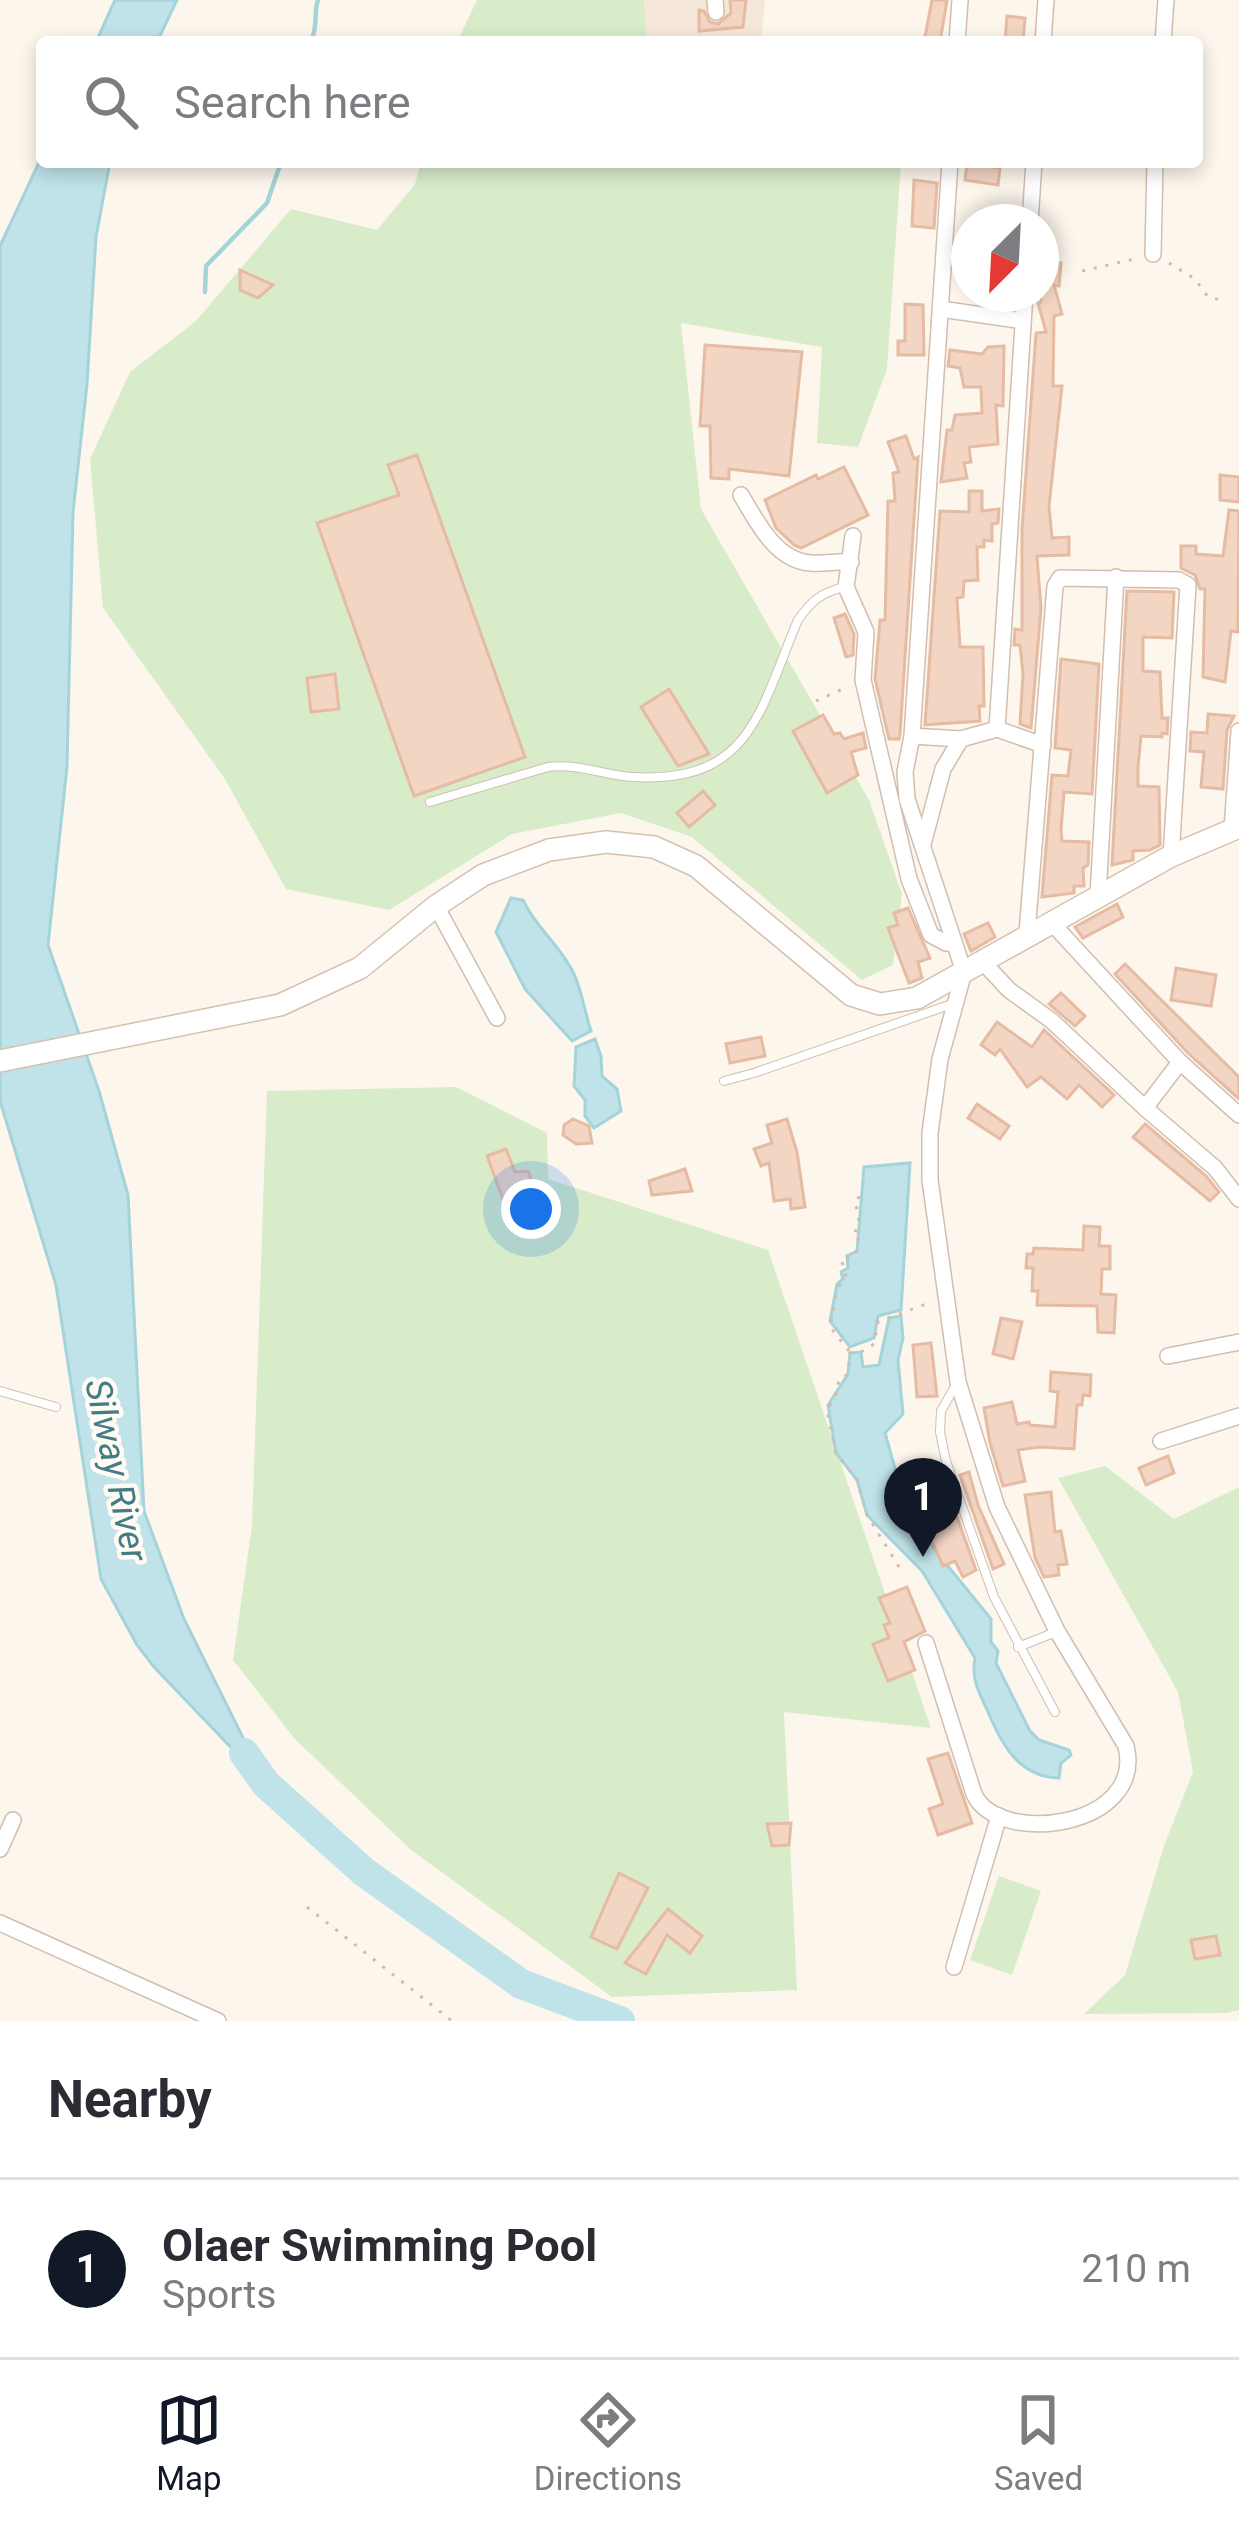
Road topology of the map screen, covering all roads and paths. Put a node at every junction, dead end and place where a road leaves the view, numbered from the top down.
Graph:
1 (960, 0) edge
2 (1046, 0) edge
3 (1166, 0) edge
4 (957, 36) edge
5 (1043, 36) edge
6 (1163, 36) edge
7 (950, 168) edge
8 (1034, 168) edge
9 (1154, 168) edge
10 (1031, 204) edge
11 (1154, 254) junction
12 (1082, 272) dead end
13 (1225, 301) dead end
14 (941, 309) junction
15 (1024, 312) edge
16 (1023, 321) junction
17 (741, 495) dead end
18 (853, 536) dead end
19 (851, 562) junction
20 (1116, 577) junction
21 (846, 587) junction
22 (863, 680) junction
23 (815, 700) dead end
24 (997, 729) junction
25 (1239, 731) edge
26 (912, 736) junction
27 (961, 739) junction
28 (1043, 745) junction
29 (430, 802) dead end
30 (1236, 829) edge
31 (923, 844) junction
32 (1171, 856) junction
33 (1098, 896) junction
34 (436, 906) junction
35 (1050, 921) junction
36 (1027, 933) junction
37 (954, 943) junction
38 (973, 966) junction
39 (956, 1002) junction
40 (497, 1018) dead end
41 (0, 1061) edge
42 (1180, 1062) junction
43 (724, 1081) dead end
44 (1145, 1108) junction
45 (1239, 1115) edge
46 (861, 1189) dead end
47 (1239, 1199) edge
48 (944, 1296) junction
49 (1239, 1342) edge
50 (850, 1353) junction
51 (1168, 1356) dead end
52 (958, 1382) junction
53 (0, 1391) edge
54 (56, 1407) dead end
55 (1239, 1416) edge
56 (1161, 1442) dead end
57 (899, 1568) dead end
58 (1057, 1631) junction
59 (926, 1643) dead end
60 (1018, 1647) junction
61 (1055, 1712) dead end
62 (999, 1816) junction
63 (13, 1820) dead end
64 (0, 1849) edge
65 (307, 1907) dead end
66 (0, 1923) edge
67 (954, 1966) dead end
68 (218, 2021) edge
69 (452, 2021) edge

1 - 4 street
2 - 5 street
3 - 6 street
7 - 14 street
8 - 10 street
9 - 11 street
11 - 12 path
11 - 13 path
14 - 16 street
14 - 26 street
15 - 16 street
16 - 24 street
17 - 19 street
18 - 19 street
19 - 21 street
20 - 28 street
20 - 32 street
20 - 33 street
21 - 22 street
21 - 29 lane
22 - 23 path
22 - 37 street
24 - 27 street
24 - 28 street
25 - 30 street
26 - 27 street
26 - 31 street
27 - 31 street
28 - 36 street
30 - 32 main road
31 - 37 street
32 - 33 main road
33 - 35 main road
34 - 38 main road
34 - 40 street
34 - 41 main road
35 - 36 main road
35 - 42 street
36 - 38 main road
37 - 38 street
38 - 39 street
38 - 44 street
39 - 43 lane
39 - 48 street
42 - 44 street
42 - 45 street
44 - 47 street
46 - 50 path
48 - 50 path
48 - 52 street
49 - 51 street
50 - 57 path
52 - 58 street
52 - 60 lane
53 - 54 lane
55 - 56 street
58 - 60 lane
58 - 62 street
59 - 62 street
60 - 61 lane
62 - 67 street
63 - 64 street
65 - 69 path
66 - 68 street

